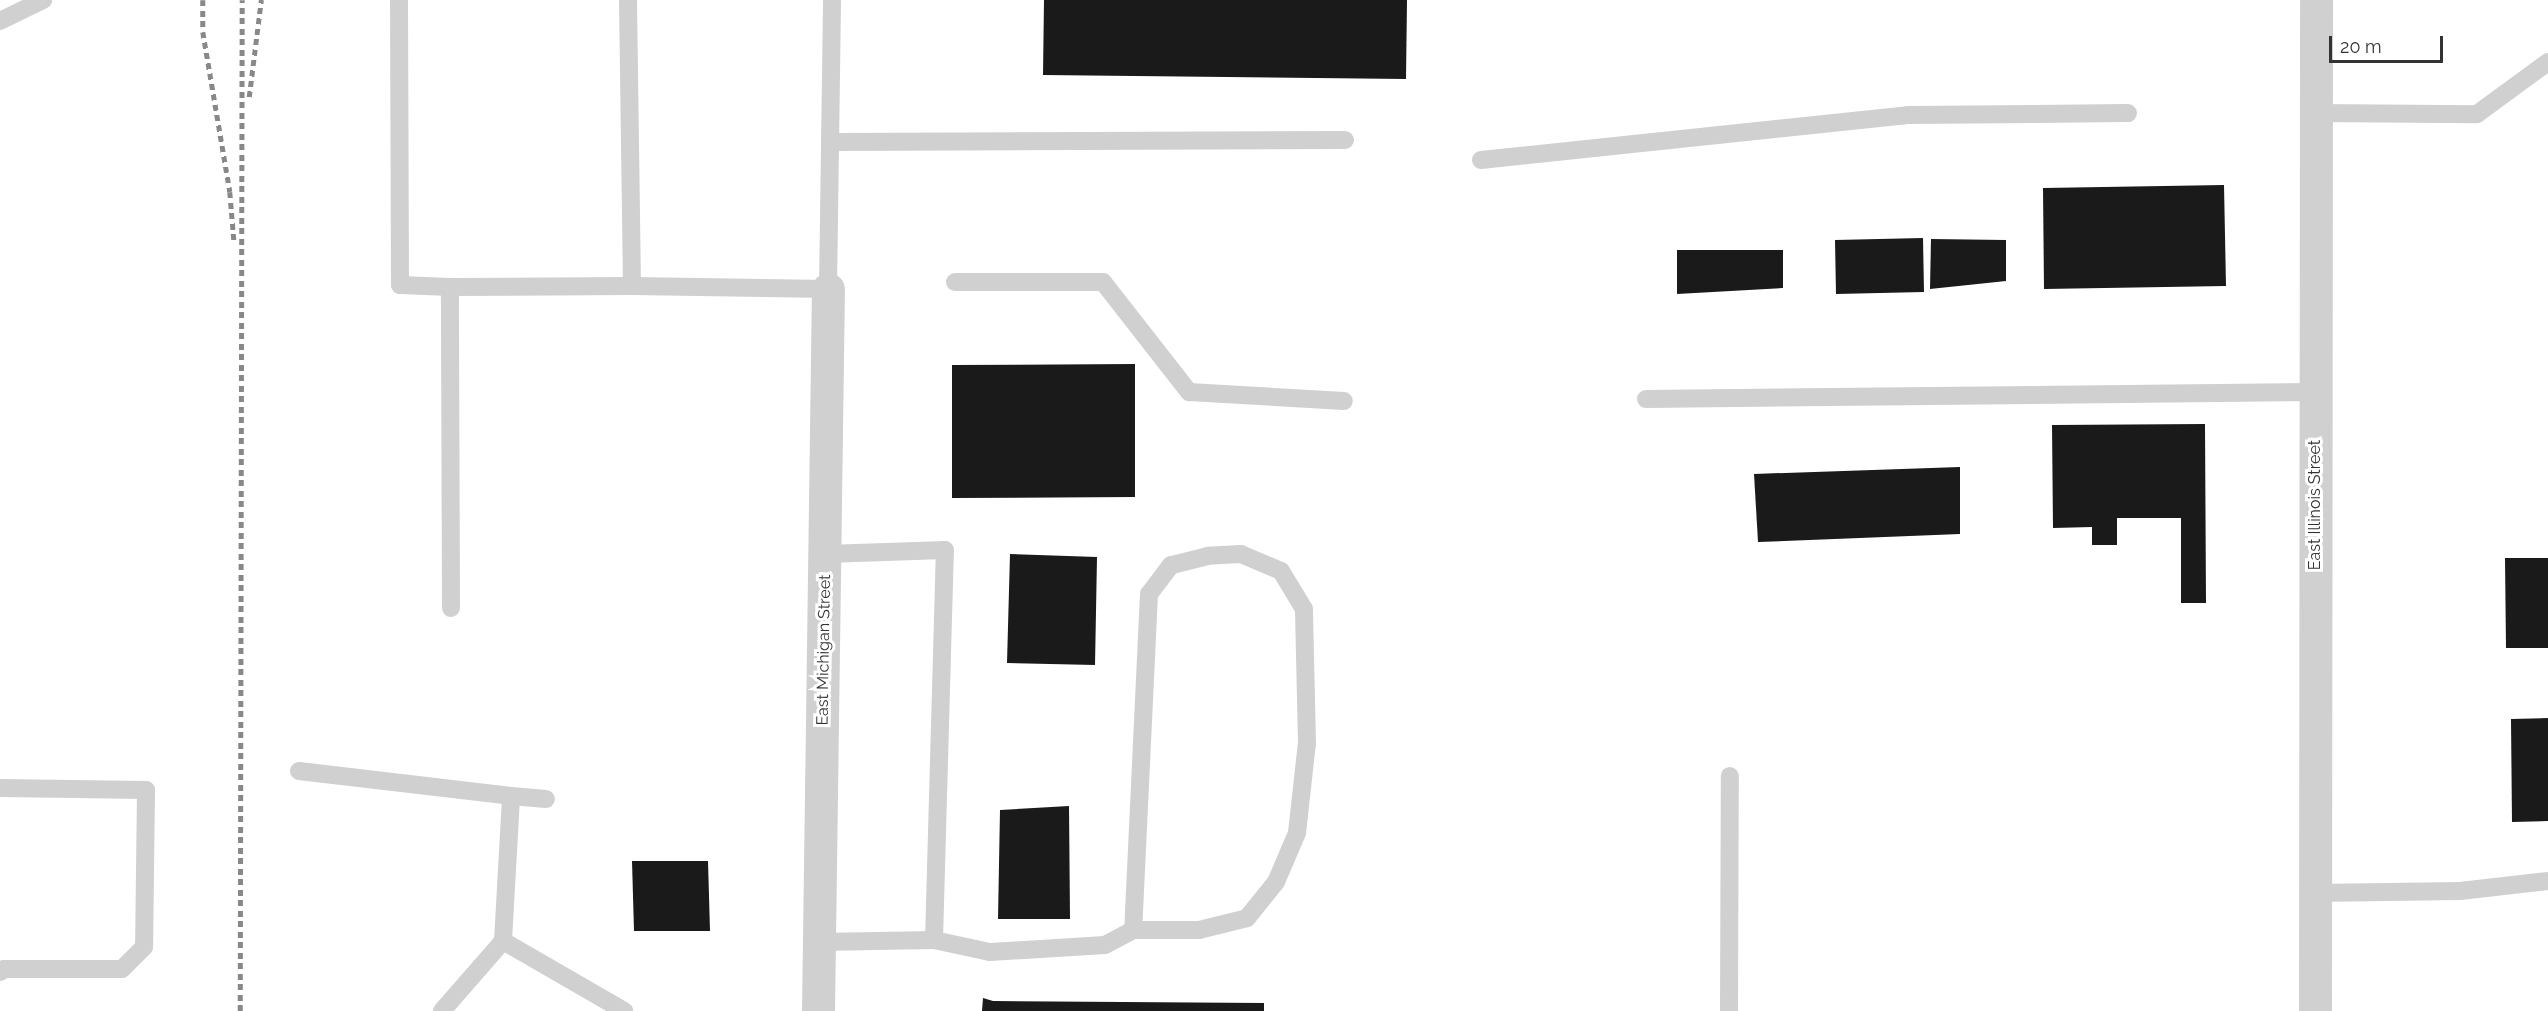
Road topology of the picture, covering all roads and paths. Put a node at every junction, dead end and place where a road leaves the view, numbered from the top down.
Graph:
1 (43, 0) edge
2 (399, 0) edge
3 (628, 0) edge
4 (832, 0) edge
5 (2316, 0) edge
6 (0, 21) edge
7 (2548, 62) edge
8 (2128, 113) dead end
9 (2315, 113) junction
10 (1346, 140) dead end
11 (831, 142) junction
12 (1481, 160) dead end
13 (955, 282) dead end
14 (632, 286) junction
15 (450, 287) junction
16 (828, 289) junction
17 (2315, 392) junction
18 (1646, 399) dead end
19 (1344, 401) dead end
20 (826, 554) junction
21 (451, 608) dead end
22 (299, 771) dead end
23 (1730, 776) dead end
24 (0, 788) edge
25 (511, 796) junction
26 (546, 800) dead end
27 (2548, 881) edge
28 (2315, 893) junction
29 (1133, 930) junction
30 (934, 940) junction
31 (503, 941) junction
32 (819, 942) junction
33 (0, 972) edge
34 (442, 1011) edge
35 (624, 1011) edge
36 (818, 1011) edge
37 (1729, 1011) edge
38 (2314, 1011) edge

1 - 6 lane
2 - 15 lane
3 - 14 lane
4 - 11 lane
5 - 9 street, East Illinois Street
7 - 9 lane
8 - 12 lane
9 - 17 street, East Illinois Street
10 - 11 lane
11 - 16 lane
13 - 19 lane
14 - 15 lane
14 - 16 lane
15 - 21 lane
16 - 20 street, East Michigan Street
17 - 18 lane
17 - 28 street, East Illinois Street
20 - 30 lane
20 - 32 street, East Michigan Street
22 - 25 lane
23 - 37 lane
24 - 33 lane
25 - 26 lane
25 - 31 lane
27 - 28 lane
28 - 38 street, East Illinois Street
29 - 29 lane
29 - 30 lane
30 - 32 lane
31 - 34 lane
31 - 35 lane
32 - 36 street, East Michigan Street

